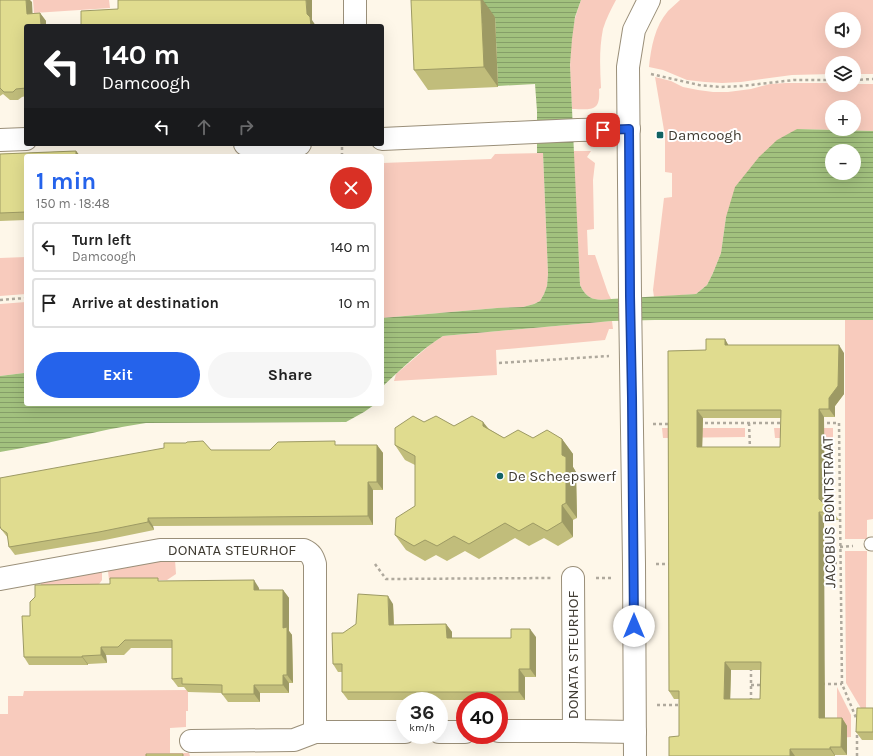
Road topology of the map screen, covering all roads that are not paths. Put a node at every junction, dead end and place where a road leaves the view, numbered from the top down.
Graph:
1 (354, 0) edge
2 (649, 0) edge
3 (356, 24) edge
4 (629, 129) junction
5 (24, 139) edge
6 (384, 139) edge
7 (0, 140) edge
8 (573, 578) road end
9 (0, 579) edge
10 (574, 731) junction
11 (315, 732) junction
12 (396, 732) edge
13 (508, 732) edge
14 (635, 732) junction
15 (191, 741) dead end
16 (635, 756) edge

1 - 3 street
2 - 4 street
4 - 6 street
4 - 14 street
5 - 7 street
8 - 10 street, DONATA STEURHOF
9 - 11 street, DONATA STEURHOF
10 - 13 street, DONATA STEURHOF
10 - 14 street, DONATA STEURHOF
11 - 12 street
11 - 15 street
14 - 16 street

